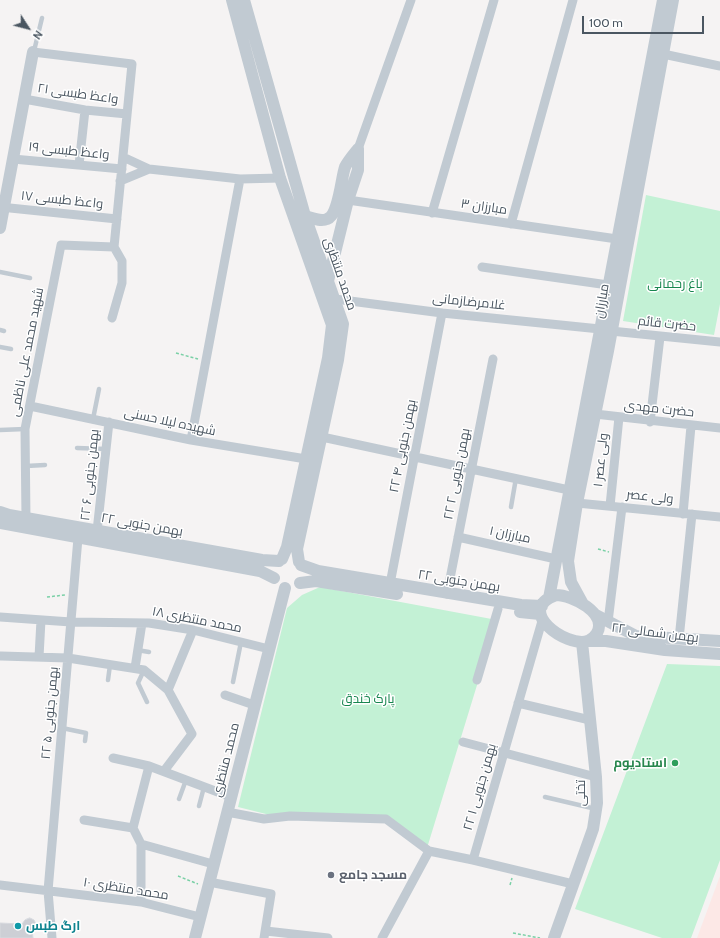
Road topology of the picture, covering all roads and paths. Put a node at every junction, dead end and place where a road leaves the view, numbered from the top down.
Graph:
1 (232, 0) edge
2 (244, 0) edge
3 (411, 0) edge
4 (494, 0) edge
5 (573, 0) edge
6 (663, 0) edge
7 (673, 0) edge
8 (42, 18) dead end
9 (33, 52) junction
10 (663, 54) junction
11 (720, 66) edge
12 (24, 99) junction
13 (273, 101) junction
14 (260, 107) junction
15 (85, 110) junction
16 (127, 114) junction
17 (358, 149) junction
18 (123, 157) junction
19 (13, 159) junction
20 (79, 165) junction
21 (122, 169) junction
22 (149, 169) junction
23 (280, 178) junction
24 (240, 179) junction
25 (120, 181) junction
26 (348, 200) junction
27 (2, 207) edge
28 (432, 213) junction
29 (305, 216) junction
30 (117, 219) junction
31 (511, 224) junction
32 (0, 228) edge
33 (617, 239) junction
34 (114, 247) junction
35 (482, 267) dead end
36 (0, 272) edge
37 (30, 278) dead end
38 (328, 280) junction
39 (608, 285) junction
40 (335, 299) junction
41 (442, 313) junction
42 (112, 318) dead end
43 (606, 330) junction
44 (660, 336) junction
45 (719, 340) edge
46 (0, 347) edge
47 (10, 349) dead end
48 (176, 353) dead end
49 (493, 359) dead end
50 (206, 361) junction
51 (99, 389) dead end
52 (30, 406) junction
53 (595, 414) junction
54 (619, 417) junction
55 (93, 419) junction
56 (109, 422) junction
57 (650, 422) junction
58 (691, 426) junction
59 (720, 428) edge
60 (25, 429) junction
61 (0, 430) edge
62 (322, 437) junction
63 (191, 440) junction
64 (77, 448) dead end
65 (106, 449) junction
66 (414, 457) junction
67 (306, 460) junction
68 (45, 465) dead end
69 (26, 466) junction
70 (471, 469) junction
71 (516, 478) junction
72 (569, 490) junction
73 (577, 503) junction
74 (610, 506) junction
75 (511, 507) dead end
76 (622, 507) junction
77 (0, 512) edge
78 (687, 514) junction
79 (720, 517) edge
80 (26, 519) junction
81 (0, 523) edge
82 (97, 531) junction
83 (458, 537) junction
84 (78, 538) junction
85 (160, 547) junction
86 (556, 559) junction
87 (280, 560) junction
88 (300, 563) junction
89 (274, 578) junction
90 (300, 584) junction
91 (390, 584) junction
92 (285, 588) junction
93 (73, 594) junction
94 (447, 594) junction
95 (47, 598) dead end
96 (583, 604) junction
97 (498, 609) junction
98 (543, 610) junction
99 (596, 615) junction
100 (0, 616) edge
101 (40, 620) junction
102 (71, 622) junction
103 (608, 622) junction
104 (142, 623) junction
105 (193, 630) junction
106 (679, 639) junction
107 (584, 641) junction
108 (720, 641) edge
109 (241, 642) junction
110 (269, 649) junction
111 (138, 650) junction
112 (149, 652) dead end
113 (720, 654) edge
114 (1, 656) edge
115 (39, 657) junction
116 (68, 658) junction
117 (110, 665) junction
118 (139, 669) junction
119 (108, 680) dead end
120 (477, 680) dead end
121 (233, 682) dead end
122 (168, 690) junction
123 (224, 695) dead end
124 (148, 702) dead end
125 (518, 704) junction
126 (254, 705) junction
127 (590, 720) junction
128 (62, 728) junction
129 (85, 741) dead end
130 (462, 742) dead end
131 (503, 754) junction
132 (113, 758) dead end
133 (149, 766) junction
134 (164, 771) junction
135 (596, 777) junction
136 (186, 780) junction
137 (204, 787) junction
138 (231, 797) junction
139 (545, 798) dead end
140 (180, 799) dead end
141 (199, 806) dead end
142 (596, 809) junction
143 (227, 812) junction
144 (84, 820) dead end
145 (133, 828) junction
146 (141, 844) junction
147 (429, 851) junction
148 (473, 860) junction
149 (213, 864) junction
150 (178, 876) dead end
151 (208, 884) junction
152 (573, 884) junction
153 (0, 885) edge
154 (48, 891) junction
155 (141, 902) junction
156 (200, 917) junction
157 (513, 933) dead end
158 (265, 935) edge
159 (52, 938) edge
160 (195, 938) edge
161 (328, 938) edge
162 (382, 938) edge
163 (540, 938) edge
164 (554, 938) edge

1 - 14 street, محمد منتظری
2 - 13 street, محمد منتظری
3 - 17 street
4 - 28 street
5 - 31 street
6 - 33 street, مبارزان
7 - 10 street, مبارزان
8 - 9 lane
9 - 12 street
9 - 16 street
10 - 11 street
10 - 43 street, مبارزان
12 - 15 street, واعظ طبسی ۲۱
12 - 19 street
13 - 14 street
13 - 29 street, محمد منتظری
14 - 23 street, محمد منتظری
15 - 16 street, واعظ طبسی ۲۱
15 - 20 street
16 - 18 street
17 - 26 street
17 - 29 street
18 - 21 street
18 - 22 street
19 - 20 street, واعظ طبسی ۱۹
19 - 27 street
20 - 21 street, واعظ طبسی ۱۹
21 - 25 street
22 - 24 street
22 - 25 street
23 - 24 street
23 - 67 street, محمد منتظری
24 - 50 street
25 - 30 street
26 - 28 street, مبارزان ۳
26 - 38 street
27 - 30 street, واعظ طبسی ۱۷
27 - 32 street
28 - 31 street, مبارزان ۳
29 - 38 street, محمد منتظری
30 - 34 street
31 - 33 street, مبارزان ۳
33 - 39 street, مبارزان
34 - 42 street
34 - 52 street, شهید محمد علی ناظمی
35 - 39 street
36 - 37 lane
38 - 40 street, محمد منتظری
39 - 43 street, مبارزان
40 - 41 street, غلامرضازمانی
40 - 62 street, محمد منتظری
41 - 43 street, غلامرضازمانی
41 - 66 street, ۲۲ بهمن جنوبی ۴
43 - 44 street, حضرت قائم
43 - 53 street, مبارزان
43 - 72 street, مبارزان
44 - 45 street, حضرت قائم
44 - 57 street
46 - 47 lane
48 - 50 path
49 - 70 street, ۲۲ بهمن جنوبی ۲
50 - 63 street
51 - 55 lane
52 - 55 street, شهیده لیلا حسنی
52 - 60 street, شهید محمد علی ناظمی
53 - 54 street, حضرت مهدی
53 - 73 street, مبارزان
54 - 57 street, حضرت مهدی
54 - 74 street, ولی عصر ۱
55 - 56 street, شهیده لیلا حسنی
56 - 63 street, شهیده لیلا حسنی
56 - 65 street, ۲۲ بهمن جنوبی ۶
57 - 58 street, حضرت مهدی
58 - 59 street, حضرت مهدی
58 - 78 street
60 - 61 lane
60 - 69 street, شهید محمد علی ناظمی
62 - 66 street
62 - 88 street, محمد منتظری
63 - 67 street, شهیده لیلا حسنی
64 - 65 lane
65 - 82 street, ۲۲ بهمن جنوبی ۶
66 - 70 street
66 - 91 street, ۲۲ بهمن جنوبی ۴
67 - 87 street, محمد منتظری
68 - 69 lane
69 - 80 street, شهید محمد علی ناظمی
70 - 71 street
70 - 83 street, ۲۲ بهمن جنوبی ۲
71 - 72 street
71 - 75 lane
72 - 86 street, مبارزان
73 - 74 street, ولی عصر
73 - 96 street, مبارزان
74 - 76 street, ولی عصر
76 - 78 street, ولی عصر
76 - 103 street
77 - 80 street, ۲۲ بهمن جنوبی
78 - 79 street, ولی عصر
78 - 106 street
80 - 82 street, ۲۲ بهمن جنوبی
81 - 84 street, ۲۲ بهمن جنوبی
82 - 85 street, ۲۲ بهمن جنوبی
83 - 86 street, مبارزان ۱
83 - 94 street, ۲۲ بهمن جنوبی ۲
84 - 85 street, ۲۲ بهمن جنوبی
84 - 93 street, ۲۲ بهمن جنوبی ۵
85 - 87 street, ۲۲ بهمن جنوبی
85 - 89 street, ۲۲ بهمن جنوبی
86 - 98 street, مبارزان
87 - 88 street
87 - 89 street
88 - 90 street
88 - 91 street, ۲۲ بهمن جنوبی
89 - 92 street
90 - 92 street
90 - 97 street, ۲۲ بهمن جنوبی
91 - 94 street, ۲۲ بهمن جنوبی
92 - 110 street, محمد منتظری
93 - 95 path
93 - 102 street, ۲۲ بهمن جنوبی ۵
94 - 98 street, ۲۲ بهمن جنوبی
96 - 98 street
96 - 99 street
97 - 98 street, ۲۲ بهمن جنوبی
97 - 120 street
98 - 107 street
98 - 125 street, ۲۲ بهمن جنوبی ۱
99 - 103 street, ۲۲ بهمن شمالی
99 - 107 street
100 - 101 street, محمد منتظری ۱۸
101 - 102 street, محمد منتظری ۱۸
101 - 115 street
102 - 104 street, محمد منتظری ۱۸
102 - 116 street, ۲۲ بهمن جنوبی ۵
103 - 106 street, ۲۲ بهمن شمالی
104 - 105 street, محمد منتظری ۱۸
104 - 111 street
105 - 109 street, محمد منتظری ۱۸
105 - 122 street
106 - 108 street, ۲۲ بهمن شمالی
107 - 113 street, ۲۲ بهمن شمالی
107 - 127 street, تختی
109 - 110 street, محمد منتظری ۱۸
109 - 121 lane
110 - 126 street, محمد منتظری
111 - 112 lane
111 - 118 street
114 - 115 street
115 - 116 street
116 - 117 street
116 - 128 street, ۲۲ بهمن جنوبی ۵
117 - 118 street
117 - 119 lane
118 - 122 street
118 - 124 lane
122 - 134 street
123 - 126 street
125 - 127 street
125 - 131 street, ۲۲ بهمن جنوبی ۱
126 - 138 street, محمد منتظری
127 - 135 street, تختی
128 - 129 lane
128 - 154 street, ۲۲ بهمن جنوبی ۵
130 - 131 street
131 - 135 street
131 - 148 street, ۲۲ بهمن جنوبی ۱
132 - 133 street
133 - 134 street
133 - 145 street
134 - 136 street
135 - 142 street, تختی
136 - 137 street
136 - 140 lane
137 - 138 street
137 - 141 lane
138 - 143 street, محمد منتظری
139 - 142 lane
142 - 152 street, تختی
143 - 147 street
143 - 149 street, محمد منتظری
144 - 145 street
145 - 146 street
146 - 149 street
146 - 155 street
147 - 148 street
147 - 162 street
148 - 152 street
149 - 151 street, محمد منتظری
150 - 151 path
151 - 156 street, محمد منتظری
151 - 158 street
152 - 164 street, تختی
153 - 154 street, محمد منتظری ۱۰
154 - 155 street, محمد منتظری ۱۰
154 - 159 street, ۲۲ بهمن جنوبی ۵
155 - 156 street, محمد منتظری ۱۰
156 - 160 street, محمد منتظری
157 - 163 path
158 - 161 street

